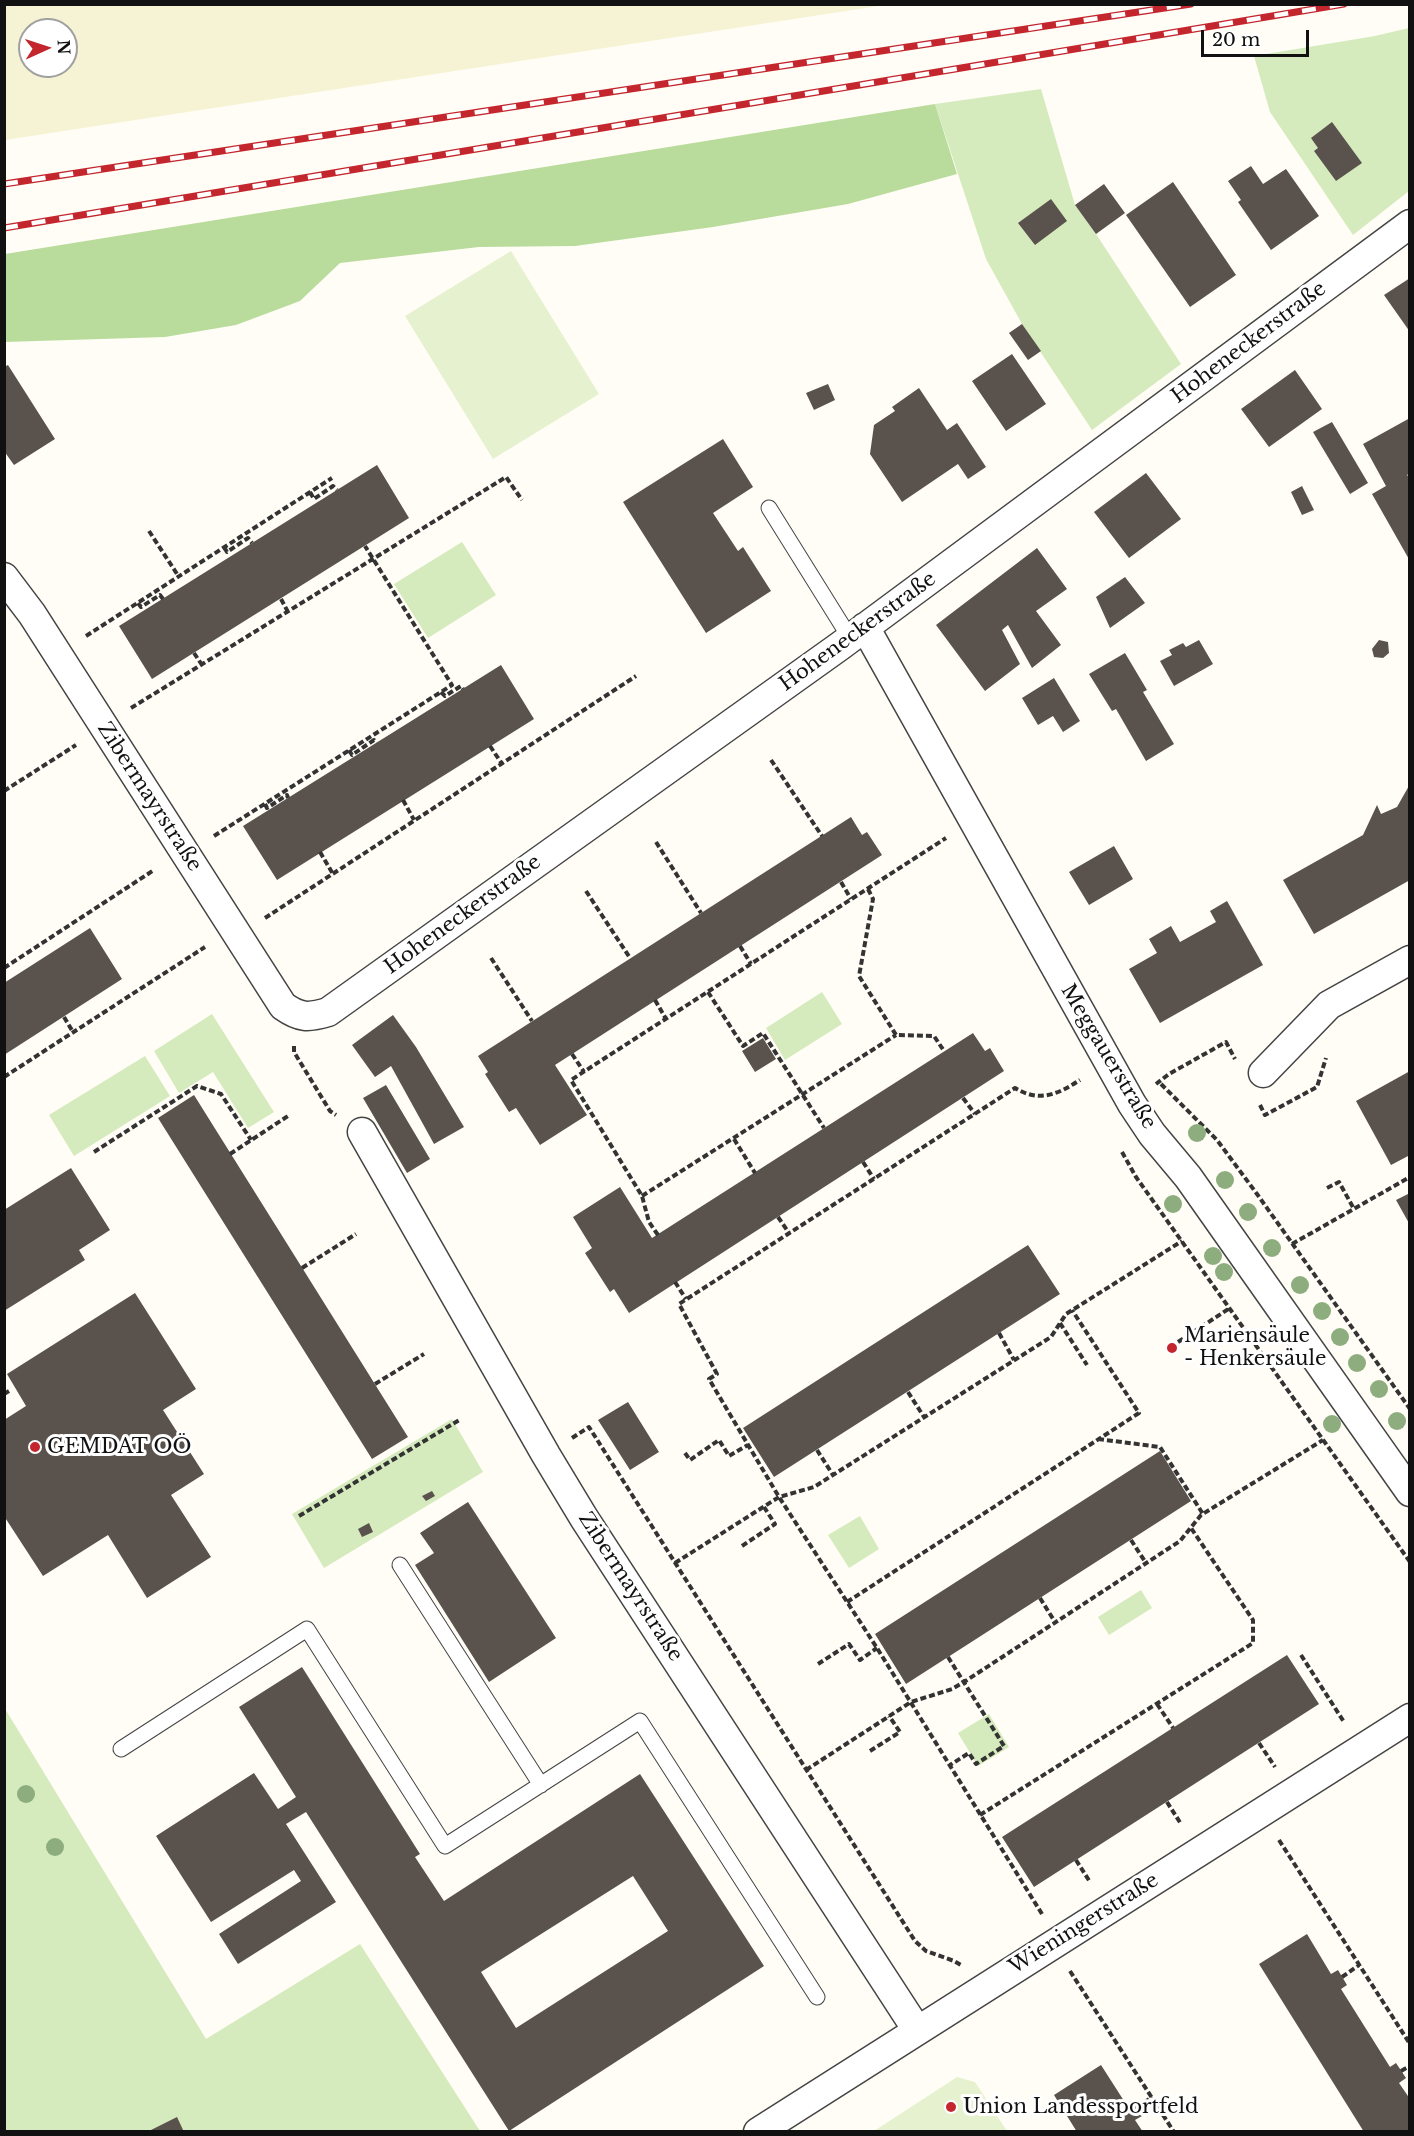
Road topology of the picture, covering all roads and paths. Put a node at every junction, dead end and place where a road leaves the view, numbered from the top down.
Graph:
1 (1410, 224) edge
2 (332, 478) dead end
3 (337, 490) dead end
4 (310, 492) junction
5 (522, 500) dead end
6 (769, 508) dead end
7 (148, 531) dead end
8 (252, 543) dead end
9 (365, 546) dead end
10 (224, 547) junction
11 (373, 559) junction
12 (4, 577) edge
13 (178, 577) junction
14 (163, 599) dead end
15 (280, 599) dead end
16 (138, 603) junction
17 (288, 612) junction
18 (857, 633) junction
19 (86, 636) dead end
20 (194, 653) dead end
21 (202, 665) junction
22 (636, 676) dead end
23 (463, 689) dead end
24 (441, 692) junction
25 (131, 708) dead end
26 (376, 743) dead end
27 (76, 745) dead end
28 (490, 746) dead end
29 (349, 750) junction
30 (771, 760) dead end
31 (502, 764) junction
32 (4, 791) edge
33 (288, 798) dead end
34 (403, 800) dead end
35 (265, 804) junction
36 (414, 820) junction
37 (213, 836) dead end
38 (822, 836) dead end
39 (946, 838) dead end
40 (656, 842) dead end
41 (320, 852) dead end
42 (154, 870) dead end
43 (333, 874) junction
44 (841, 882) dead end
45 (867, 889) junction
46 (586, 891) dead end
47 (851, 899) junction
48 (701, 913) dead end
49 (264, 919) dead end
50 (740, 946) dead end
51 (205, 947) dead end
52 (491, 958) dead end
53 (630, 958) dead end
54 (1410, 960) edge
55 (752, 964) junction
56 (4, 969) edge
57 (708, 992) junction
58 (655, 1000) dead end
59 (295, 1015) junction
60 (64, 1017) dead end
61 (666, 1018) junction
62 (532, 1021) dead end
63 (73, 1032) junction
64 (896, 1035) junction
65 (944, 1051) dead end
66 (572, 1054) dead end
67 (584, 1072) junction
68 (1263, 1073) joint
69 (1153, 1074) dead end
70 (4, 1077) edge
71 (1081, 1080) dead end
72 (1159, 1082) junction
73 (803, 1095) junction
74 (963, 1098) dead end
75 (1132, 1104) junction
76 (975, 1114) junction
77 (288, 1116) dead end
78 (824, 1128) dead end
79 (362, 1132) joint
80 (734, 1139) junction
81 (251, 1140) junction
82 (94, 1152) dead end
83 (230, 1154) dead end
84 (863, 1162) dead end
85 (755, 1173) dead end
86 (1410, 1177) edge
87 (874, 1179) junction
88 (1327, 1188) dead end
89 (642, 1197) junction
90 (1354, 1209) junction
91 (778, 1217) dead end
92 (789, 1233) junction
93 (356, 1234) dead end
94 (658, 1235) dead end
95 (1182, 1241) dead end
96 (1292, 1244) junction
97 (302, 1268) dead end
98 (675, 1282) dead end
99 (686, 1300) junction
100 (1230, 1308) dead end
101 (1072, 1310) junction
102 (1060, 1323) junction
103 (999, 1333) dead end
104 (1178, 1342) dead end
105 (424, 1354) dead end
106 (1014, 1360) junction
107 (1087, 1365) dead end
108 (375, 1384) dead end
109 (908, 1392) dead end
110 (1410, 1409) edge
111 (924, 1417) junction
112 (462, 1419) dead end
113 (1098, 1439) junction
114 (1323, 1440) dead end
115 (748, 1444) junction
116 (817, 1450) dead end
117 (685, 1453) dead end
118 (546, 1455) junction
119 (833, 1475) junction
120 (1410, 1492) edge
121 (779, 1497) junction
122 (764, 1507) junction
123 (1203, 1514) junction
124 (298, 1516) dead end
125 (1191, 1528) junction
126 (1131, 1540) dead end
127 (742, 1546) dead end
128 (675, 1563) junction
129 (1146, 1563) junction
130 (400, 1565) dead end
131 (1040, 1598) dead end
132 (847, 1602) junction
133 (1055, 1622) junction
134 (877, 1648) junction
135 (1301, 1656) dead end
136 (948, 1657) dead end
137 (818, 1664) dead end
138 (964, 1682) junction
139 (911, 1702) junction
140 (1157, 1704) junction
141 (889, 1716) junction
142 (1410, 1718) edge
143 (1346, 1725) dead end
144 (1173, 1728) dead end
145 (1258, 1743) dead end
146 (121, 1749) dead end
147 (870, 1751) dead end
148 (950, 1765) junction
149 (1276, 1769) dead end
150 (806, 1770) junction
151 (541, 1785) junction
152 (1167, 1802) dead end
153 (1261, 1812) junction
154 (980, 1815) junction
155 (1183, 1828) dead end
156 (1076, 1860) dead end
157 (1091, 1885) dead end
158 (1043, 1916) dead end
159 (1053, 1944) junction
160 (1359, 1965) junction
161 (962, 1966) dead end
162 (1342, 1977) dead end
163 (817, 1996) dead end
164 (917, 2030) junction
165 (1410, 2044) edge
166 (1410, 2066) edge
167 (1401, 2071) dead end
168 (1152, 2097) junction
169 (1137, 2108) dead end
170 (758, 2132) edge
171 (1174, 2132) edge

1 - 18 street, Hoheneckerstraße
2 - 4 path
3 - 4 path
4 - 10 path
5 - 11 path
6 - 18 lane
7 - 13 path
8 - 10 path
9 - 11 path
10 - 13 path
11 - 17 path
11 - 24 path
12 - 59 street, Zibermayrstraße
13 - 16 path
14 - 16 path
15 - 17 path
16 - 19 path
17 - 21 path
18 - 59 street, Hoheneckerstraße
18 - 75 street, Meggauerstraße
20 - 21 path
21 - 25 path
22 - 31 path
23 - 24 path
24 - 29 path
26 - 29 path
27 - 32 path
28 - 31 path
29 - 35 path
30 - 38 path
31 - 36 path
33 - 35 path
34 - 36 path
35 - 37 path
36 - 43 path
39 - 45 path
40 - 48 path
41 - 43 path
42 - 56 path
43 - 49 path
44 - 47 path
45 - 47 path
45 - 64 path
46 - 53 path
47 - 55 path
50 - 55 path
51 - 63 path
52 - 62 path
54 - 68 street
55 - 57 path
57 - 61 path
57 - 73 path
58 - 61 path
59 - 79 path
60 - 63 path
61 - 67 path
63 - 70 path
64 - 65 path
64 - 73 path
66 - 67 path
67 - 89 path
68 - 72 path
69 - 72 path
71 - 76 path
72 - 75 path
72 - 96 path
73 - 78 path
73 - 80 path
74 - 76 path
75 - 120 street, Meggauerstraße
76 - 87 path
77 - 81 path
79 - 118 street, Zibermayrstraße
80 - 85 path
80 - 89 path
81 - 82 path
81 - 83 path
84 - 87 path
86 - 90 path
87 - 92 path
88 - 90 path
89 - 94 path
90 - 96 path
91 - 92 path
92 - 99 path
93 - 97 path
95 - 101 path
96 - 110 path
98 - 99 path
99 - 115 path
100 - 104 path
101 - 102 path
101 - 113 path
102 - 106 path
102 - 107 path
103 - 106 path
105 - 108 path
106 - 111 path
109 - 111 path
111 - 119 path
112 - 124 path
113 - 123 path
113 - 132 path
114 - 123 path
115 - 117 path
115 - 121 path
116 - 119 path
118 - 128 path
118 - 164 street, Zibermayrstraße
119 - 121 path
121 - 122 path
121 - 132 path
122 - 127 path
122 - 128 path
123 - 125 path
125 - 129 path
125 - 140 path
126 - 129 path
128 - 150 path
129 - 133 path
130 - 151 lane
131 - 133 path
132 - 134 path
133 - 138 path
134 - 137 path
134 - 139 path
135 - 143 path
136 - 138 path
138 - 139 path
138 - 148 path
139 - 141 path
139 - 148 path
140 - 144 path
140 - 154 path
141 - 147 path
141 - 150 path
142 - 153 street, Wieningerstraße
145 - 149 path
146 - 151 lane
148 - 154 path
150 - 161 path
151 - 163 lane
152 - 155 path
153 - 159 street, Wieningerstraße
153 - 160 path
154 - 158 path
156 - 157 path
159 - 164 street, Wieningerstraße
159 - 168 path
160 - 162 path
160 - 165 path
164 - 170 street, Wieningerstraße
166 - 167 path
168 - 169 path
168 - 171 path

